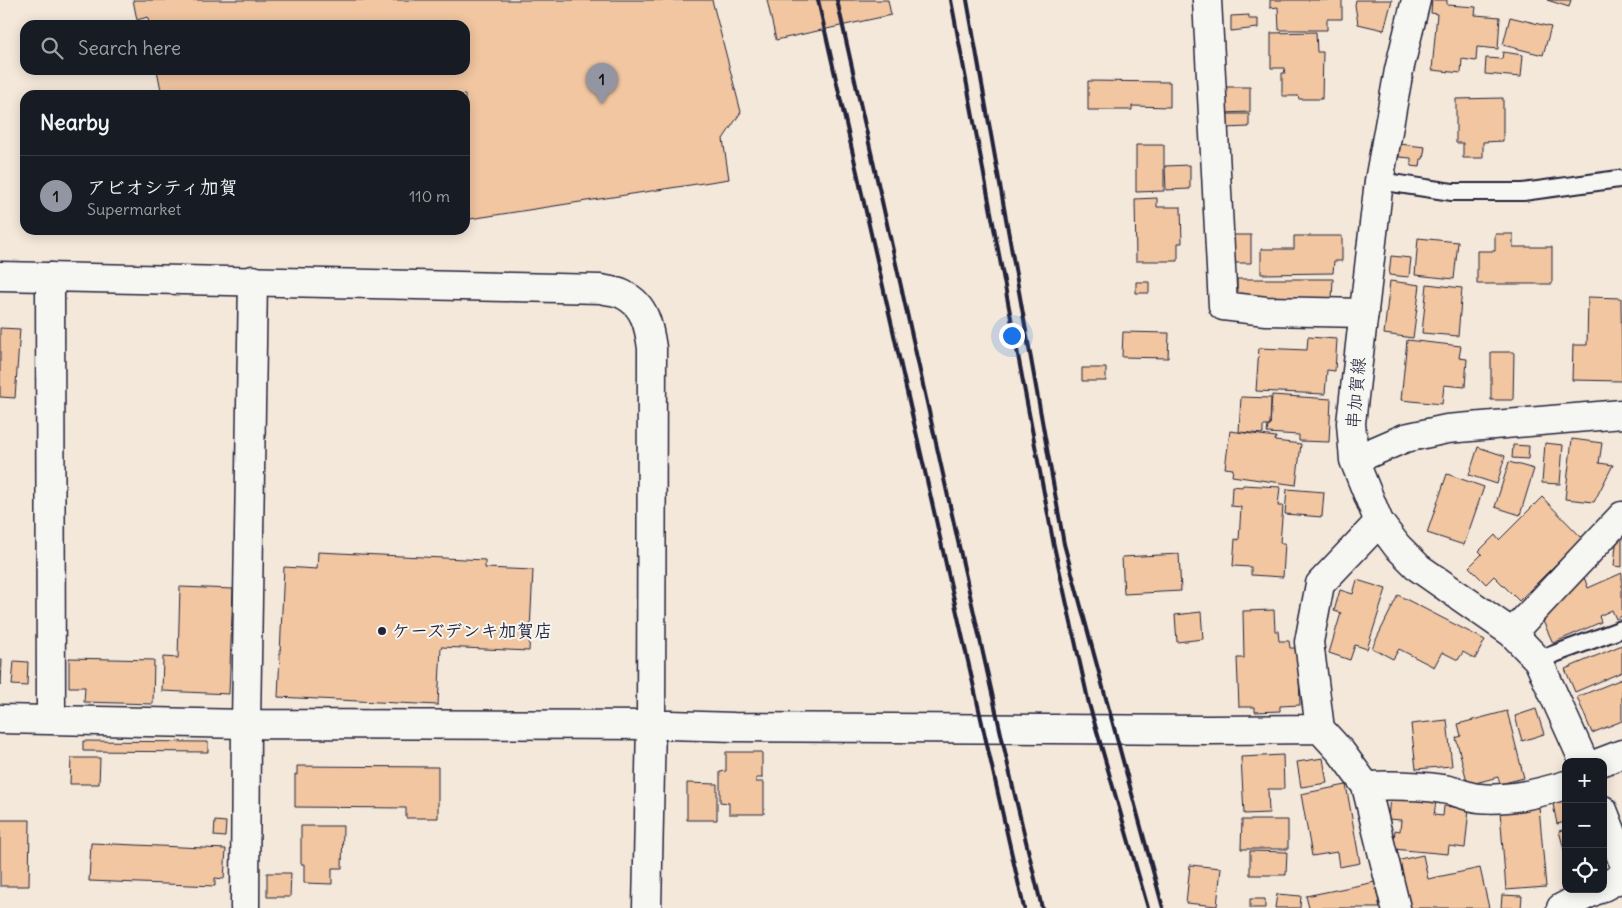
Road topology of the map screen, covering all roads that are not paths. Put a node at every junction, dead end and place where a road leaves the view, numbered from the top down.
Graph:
1 (1207, 0) edge
2 (1416, 0) edge
3 (1619, 179) dead end
4 (1379, 181) junction
5 (0, 276) edge
6 (50, 277) junction
7 (253, 280) junction
8 (1364, 313) junction
9 (1622, 414) edge
10 (1354, 460) junction
11 (1622, 516) edge
12 (1380, 522) junction
13 (1622, 629) edge
14 (1512, 633) junction
15 (1538, 660) junction
16 (0, 719) edge
17 (51, 720) junction
18 (246, 724) junction
19 (651, 725) junction
20 (1320, 729) junction
21 (1622, 754) edge
22 (1582, 758) edge
23 (1607, 760) edge
24 (1366, 786) junction
25 (1562, 786) edge
26 (1607, 820) edge
27 (1622, 859) edge
28 (1622, 877) edge
29 (1607, 885) edge
30 (1590, 893) edge
31 (245, 908) edge
32 (648, 908) edge
33 (1396, 908) edge
34 (1561, 908) edge

1 - 8 street
2 - 4 street, 串加賀線
3 - 4 lane
4 - 8 street, 串加賀線
5 - 6 street
6 - 7 street
6 - 17 street
7 - 18 street
7 - 19 street
8 - 10 street, 串加賀線
9 - 10 street
10 - 12 street, 串加賀線
11 - 14 street
12 - 14 street, 串加賀線
12 - 20 street
13 - 15 lane
14 - 15 street, 串加賀線
15 - 22 street, 串加賀線
16 - 17 street
17 - 18 street
18 - 19 street
18 - 31 street
19 - 20 street
19 - 32 street
20 - 24 street
21 - 23 street
24 - 25 street
24 - 33 street
26 - 27 street
28 - 29 street
30 - 34 street

